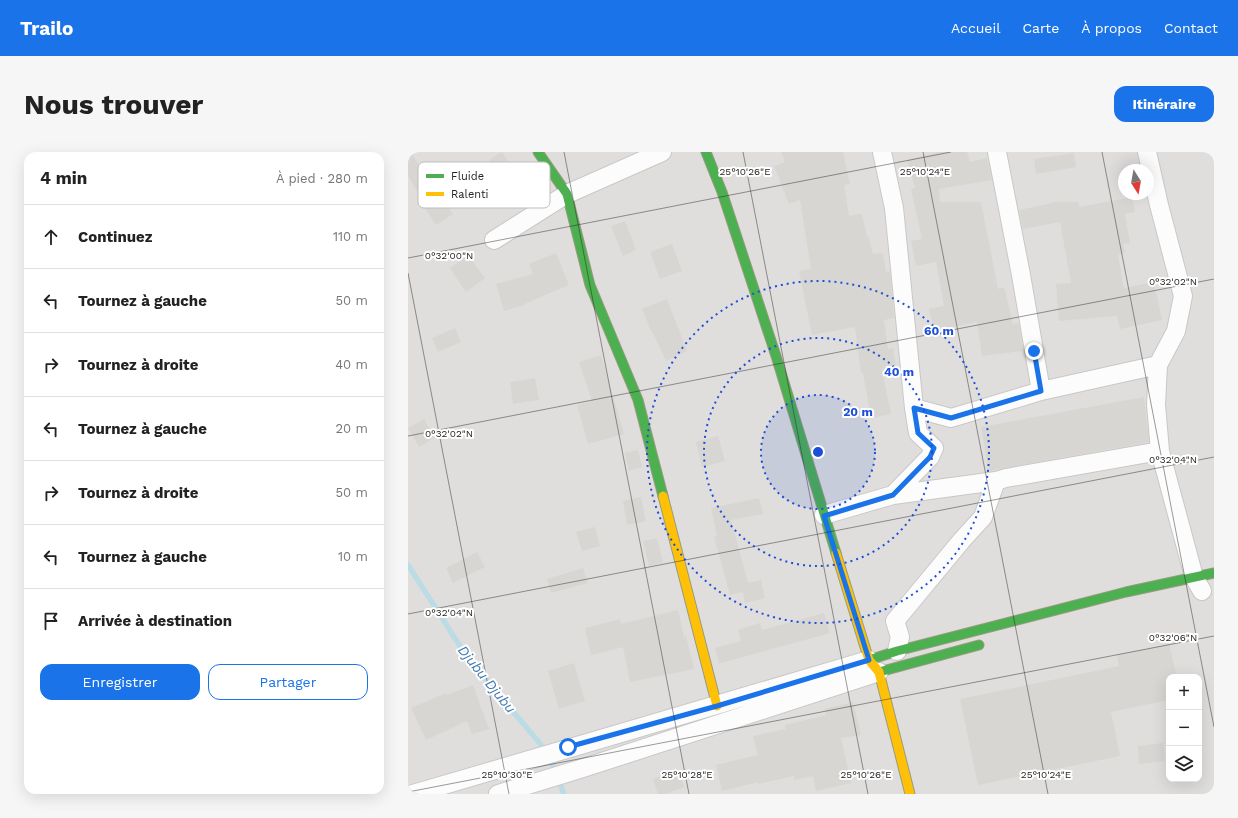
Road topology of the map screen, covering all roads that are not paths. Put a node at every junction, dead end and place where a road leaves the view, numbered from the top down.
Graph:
1 (538, 152) edge
2 (662, 152) edge
3 (706, 152) edge
4 (882, 152) edge
5 (997, 152) edge
6 (1147, 152) edge
7 (545, 162) edge
8 (550, 169) edge
9 (567, 194) junction
10 (550, 205) edge
11 (545, 208) edge
12 (494, 240) dead end
13 (1158, 365) junction
14 (1041, 391) junction
15 (914, 408) junction
16 (1160, 451) junction
17 (996, 481) junction
18 (893, 495) junction
19 (824, 516) junction
20 (1214, 574) edge
21 (1200, 587) junction
22 (985, 644) dead end
23 (897, 651) junction
24 (874, 666) junction
25 (717, 706) junction
26 (413, 794) edge
27 (498, 794) edge
28 (910, 794) edge

1 - 7 street
2 - 9 street
3 - 19 street
4 - 15 street
5 - 14 street
6 - 13 street
8 - 9 street
9 - 10 street
9 - 25 street
11 - 12 street
13 - 14 street
13 - 16 street
14 - 15 street
15 - 18 street
16 - 17 street
16 - 21 street
17 - 18 street
17 - 23 street
18 - 19 street
19 - 24 street
20 - 21 street
21 - 23 street
22 - 24 street
23 - 24 street
24 - 25 street
24 - 27 street
24 - 28 street
25 - 26 street

